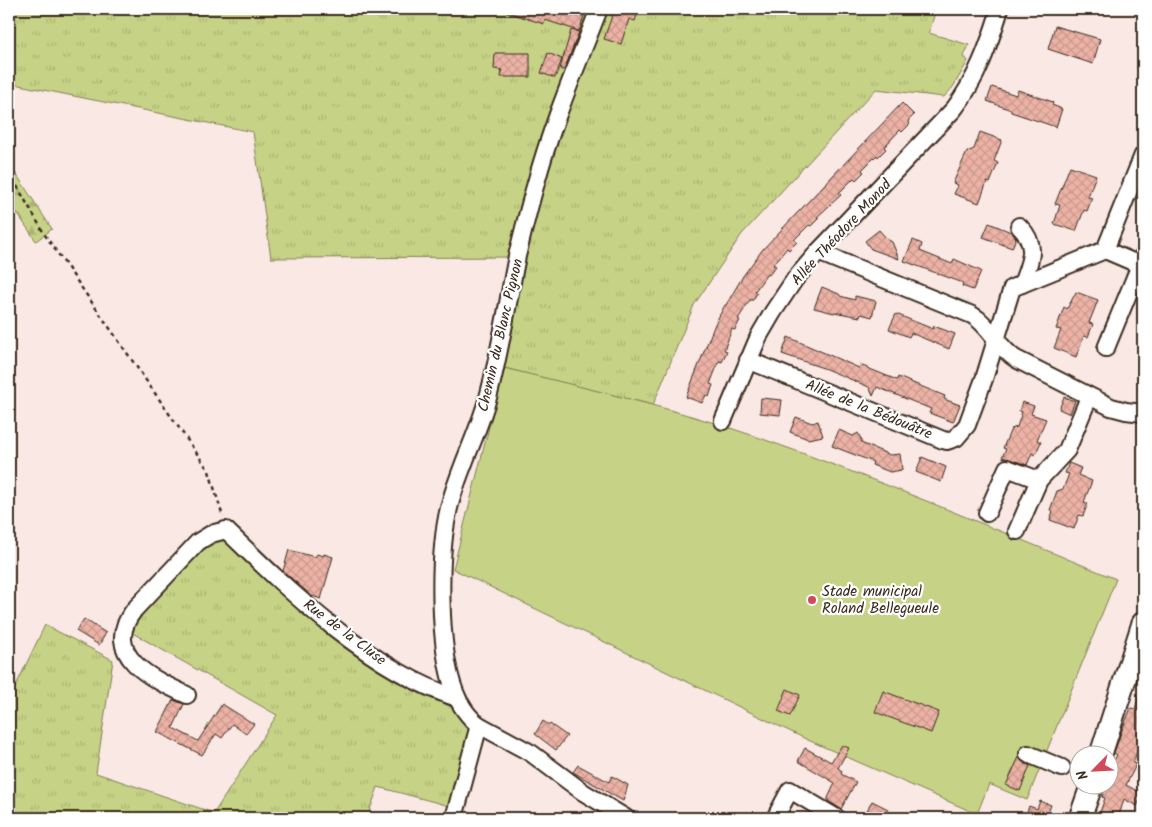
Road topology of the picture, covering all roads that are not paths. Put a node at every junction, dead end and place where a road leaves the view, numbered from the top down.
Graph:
1 (599, 9) edge
2 (1000, 9) edge
3 (1143, 155) edge
4 (1019, 226) dead end
5 (1105, 250) junction
6 (818, 252) junction
7 (1142, 260) edge
8 (1022, 284) junction
9 (995, 339) junction
10 (1106, 348) dead end
11 (748, 360) junction
12 (1089, 397) junction
13 (1143, 413) edge
14 (723, 421) dead end
15 (1039, 480) junction
16 (987, 513) dead end
17 (1017, 531) dead end
18 (1143, 623) edge
19 (187, 695) dead end
20 (457, 698) junction
21 (479, 725) junction
22 (1104, 744) edge
23 (1028, 754) dead end
24 (1062, 768) dead end
25 (1088, 794) edge
26 (454, 818) edge
27 (626, 818) edge
28 (775, 818) edge
29 (837, 818) edge
30 (1080, 818) edge

1 - 20 street, Chemin du Blanc Pignon
2 - 6 street, Allée Théodore Monod
3 - 5 street
4 - 8 street
5 - 7 street
5 - 8 street
6 - 9 street
6 - 11 street, Allée Théodore Monod
7 - 10 street
8 - 9 street
9 - 11 street, Allée de la Bédouâtre
9 - 12 street
11 - 14 street, Allée Théodore Monod
12 - 13 street
12 - 15 street
15 - 16 street
15 - 17 street
18 - 22 main road
19 - 20 street, Rue de la Cluse
20 - 21 street
21 - 26 street
21 - 27 street
23 - 24 street
25 - 30 main road
28 - 29 street

